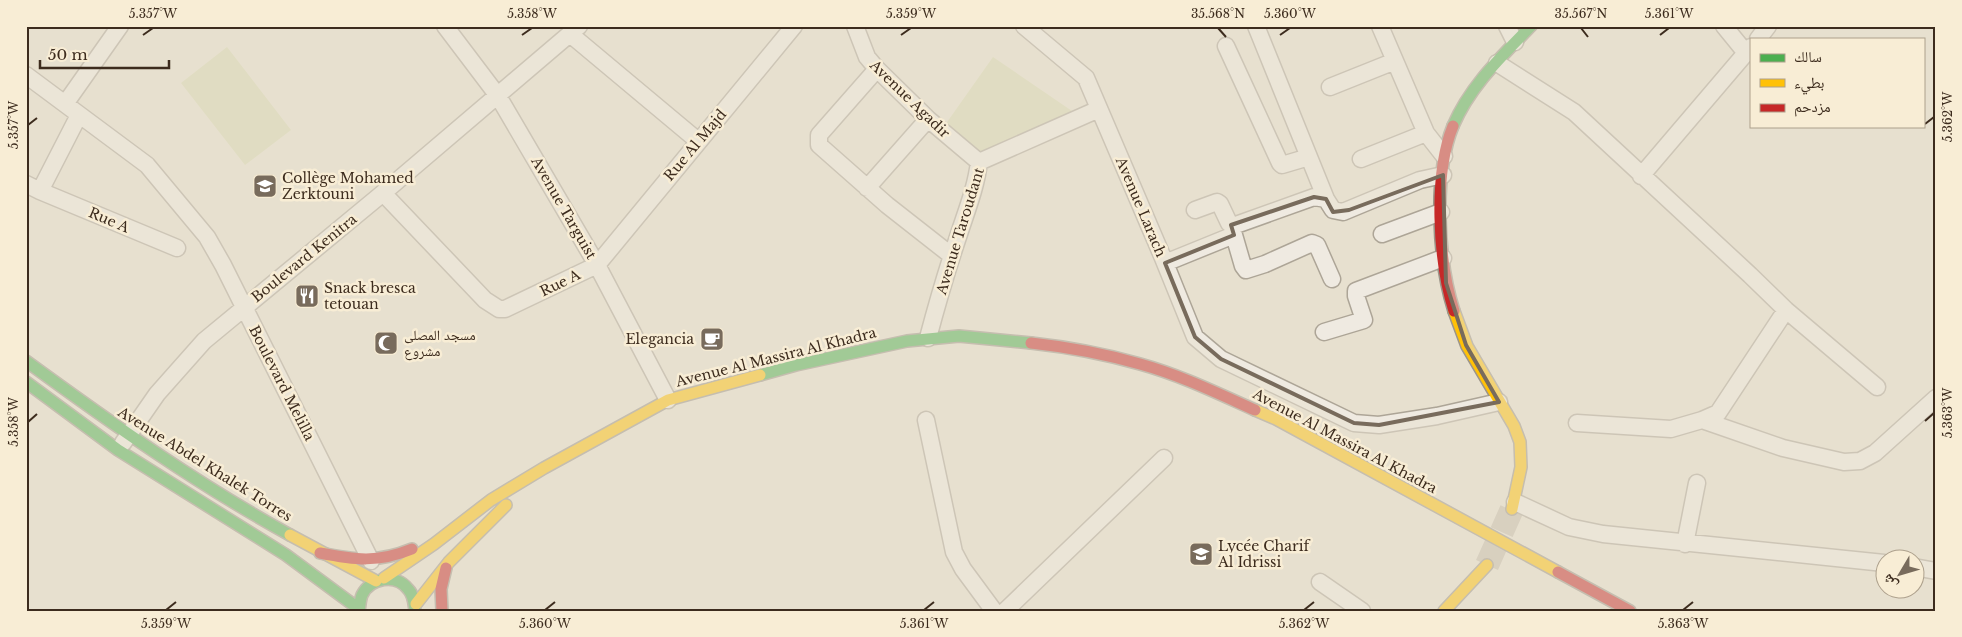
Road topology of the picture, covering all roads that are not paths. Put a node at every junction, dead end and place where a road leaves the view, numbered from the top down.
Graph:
1 (120, 26) edge
2 (444, 26) edge
3 (794, 26) edge
4 (855, 26) edge
5 (1024, 26) edge
6 (1256, 26) edge
7 (1380, 26) edge
8 (1507, 26) edge
9 (1531, 26) edge
10 (1724, 26) edge
11 (1768, 26) edge
12 (574, 30) edge
13 (1759, 38) edge
14 (1515, 42) junction
15 (1226, 46) dead end
16 (1748, 50) edge
17 (1395, 61) junction
18 (1497, 63) junction
19 (878, 69) junction
20 (26, 74) edge
21 (1330, 86) dead end
22 (498, 96) junction
23 (65, 104) junction
24 (1099, 109) junction
25 (79, 115) junction
26 (928, 119) junction
27 (1426, 134) junction
28 (698, 141) junction
29 (1444, 156) junction
30 (1309, 157) junction
31 (1361, 159) dead end
32 (979, 162) junction
33 (1442, 174) junction
34 (1642, 176) junction
35 (33, 188) edge
36 (868, 188) junction
37 (383, 193) junction
38 (1326, 199) junction
39 (1196, 210) dead end
40 (1442, 212) junction
41 (1232, 230) junction
42 (1382, 234) dead end
43 (178, 248) dead end
44 (952, 256) junction
45 (1443, 258) junction
46 (1165, 263) junction
47 (597, 265) junction
48 (1332, 279) dead end
49 (244, 307) junction
50 (1786, 310) junction
51 (1324, 332) dead end
52 (928, 338) junction
53 (26, 361) edge
54 (26, 382) edge
55 (1877, 387) dead end
56 (1936, 398) edge
57 (668, 400) junction
58 (1499, 402) junction
59 (926, 420) dead end
60 (1702, 420) junction
61 (1577, 423) dead end
62 (129, 435) junction
63 (118, 450) junction
64 (1164, 458) dead end
65 (544, 468) junction
66 (1697, 483) dead end
67 (491, 500) junction
68 (1514, 506) joint
69 (1685, 544) junction
70 (320, 553) junction
71 (371, 561) junction
72 (1874, 562) edge
73 (1487, 565) tunnel mouth
74 (446, 568) junction
75 (380, 579) junction
76 (1320, 582) dead end
77 (415, 607) edge
78 (358, 610) edge
79 (442, 611) edge
80 (994, 611) edge
81 (1006, 611) edge
82 (1362, 611) edge
83 (1444, 611) edge
84 (1630, 611) edge

1 - 23 street
2 - 22 street, Avenue Targuist
3 - 28 street, Rue Al Majd
4 - 19 street, Avenue Agadir
5 - 24 street, Avenue Larach
6 - 30 street
7 - 17 street
8 - 14 street
9 - 14 main road
10 - 16 street
11 - 13 street
12 - 22 street, Boulevard Kenitra
12 - 28 street
14 - 18 main road
15 - 30 street
16 - 34 street
17 - 21 street
17 - 27 street
18 - 29 main road
18 - 34 street
19 - 26 street, Avenue Agadir
19 - 36 street
20 - 23 street, Boulevard Melilla
22 - 37 street, Boulevard Kenitra
22 - 47 street, Avenue Targuist
23 - 25 street, Boulevard Melilla
24 - 32 street, Avenue Taroudant
24 - 46 street, Avenue Larach
25 - 35 street, Rue A
25 - 49 street, Boulevard Melilla
26 - 32 street, Avenue Agadir
26 - 36 street
27 - 29 street
27 - 31 street
28 - 47 street, Rue Al Majd
29 - 33 main road
30 - 38 street
32 - 44 street, Avenue Taroudant
33 - 38 street
33 - 40 main road
34 - 50 street
35 - 43 street, Rue A
36 - 44 street
37 - 47 street, Rue A
37 - 49 street, Boulevard Kenitra
38 - 41 street
39 - 41 street
40 - 42 street
40 - 45 main road
41 - 46 street
41 - 48 street
44 - 52 street, Avenue Taroudant
45 - 51 street
45 - 58 main road
46 - 58 street, Avenue Larach
47 - 57 street, Avenue Targuist
49 - 62 street, Boulevard Kenitra
49 - 71 street, Boulevard Melilla
50 - 55 street
50 - 60 street
52 - 57 main road, Avenue Al Massira Al Khadra
52 - 84 main road, Avenue Al Massira Al Khadra
53 - 62 main road, Avenue Abdel Khalek Torres
54 - 63 main road
56 - 60 street
57 - 65 main road, Avenue Al Massira Al Khadra
58 - 68 main road
59 - 80 street
60 - 61 street
62 - 63 street, Boulevard Kenitra
62 - 70 main road, Avenue Abdel Khalek Torres
63 - 78 main road
64 - 81 street
65 - 67 main road, Avenue Al Massira Al Khadra
65 - 74 main road, Avenue Al Massira Al Khadra
66 - 69 street
67 - 71 main road
67 - 75 main road, Avenue Al Massira Al Khadra
68 - 69 street
69 - 72 street
70 - 71 main road
70 - 75 main road, Avenue Abdel Khalek Torres
73 - 83 main road
74 - 77 main road, Avenue Al Massira Al Khadra
74 - 79 main road
75 - 77 main road, Avenue Abdel Khalek Torres
75 - 78 main road, Avenue Al Massira Al Khadra
76 - 82 street

